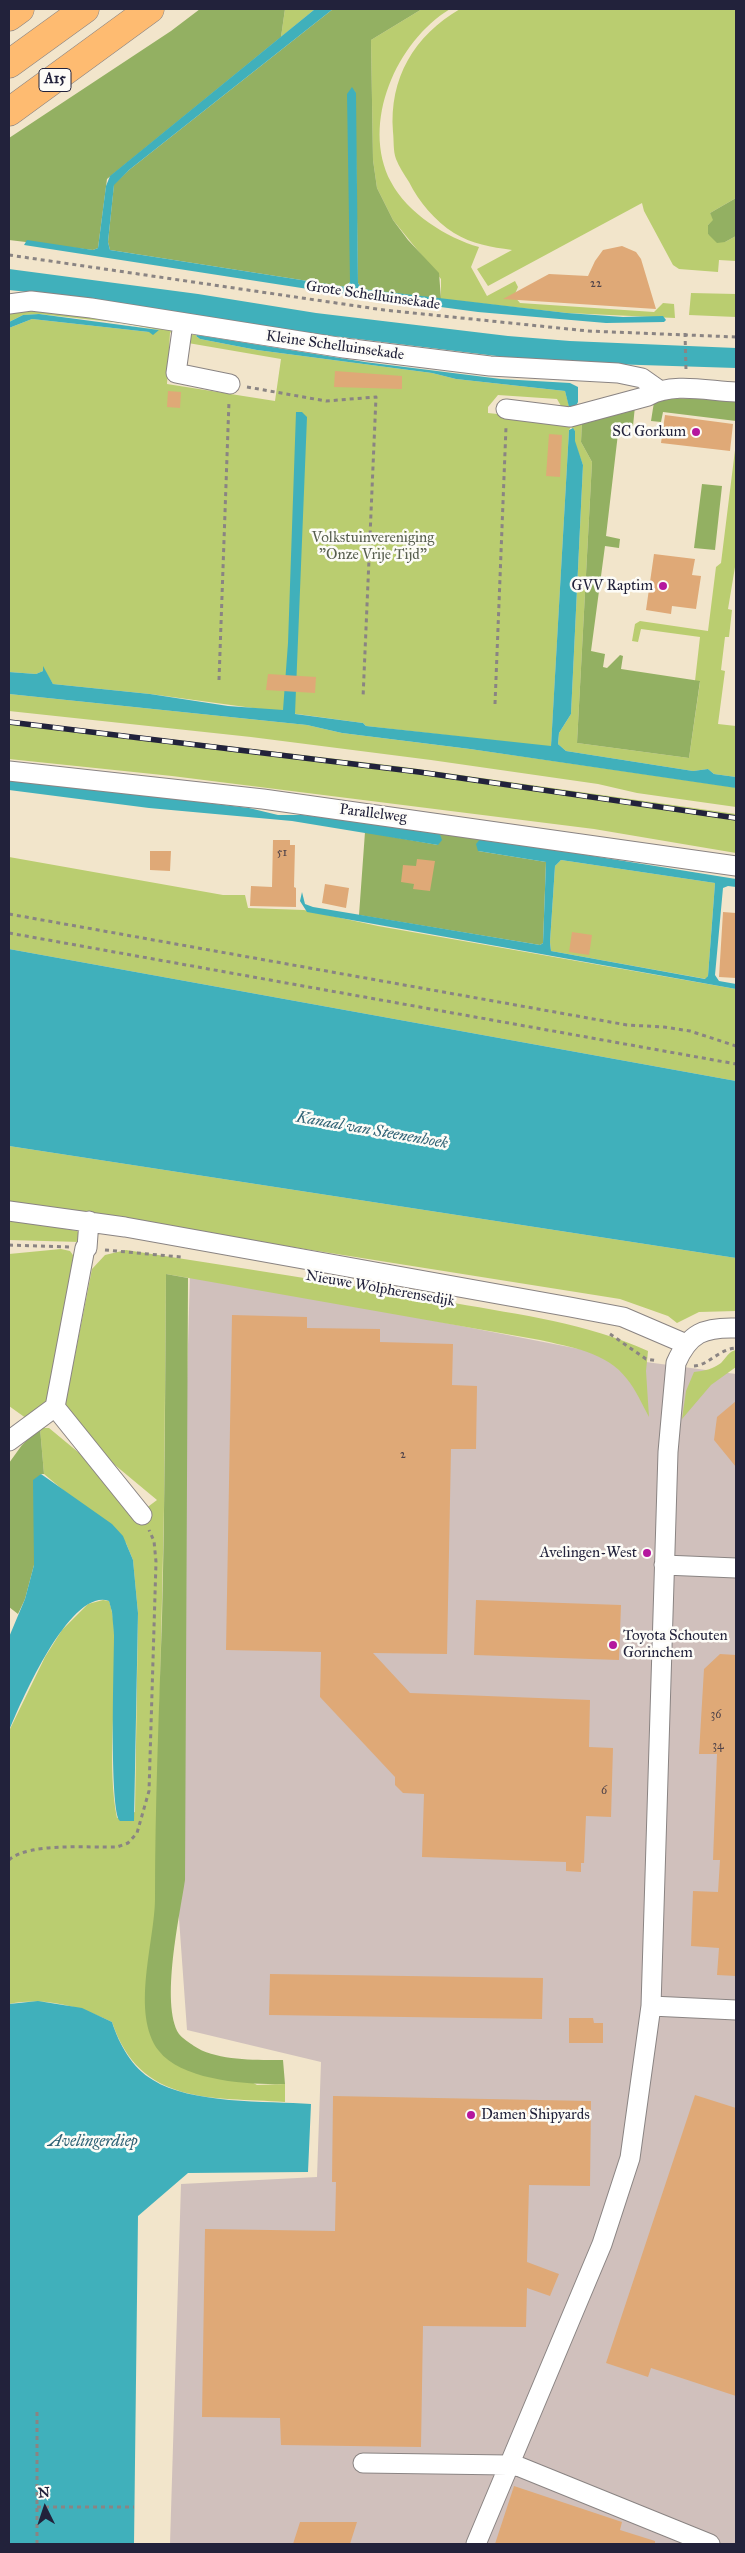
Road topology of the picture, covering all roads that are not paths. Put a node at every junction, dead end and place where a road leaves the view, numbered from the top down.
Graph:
1 (20, 9) edge
2 (85, 9) edge
3 (150, 9) edge
4 (9, 18) edge
5 (9, 64) edge
6 (9, 112) edge
7 (9, 304) edge
8 (183, 323) junction
9 (230, 384) road end
10 (736, 392) edge
11 (653, 393) junction
12 (506, 409) road end
13 (9, 771) edge
14 (736, 866) edge
15 (9, 1211) edge
16 (89, 1221) junction
17 (736, 1328) edge
18 (686, 1344) junction
19 (55, 1406) junction
20 (9, 1441) edge
21 (142, 1516) road end
22 (664, 1565) junction
23 (736, 1568) edge
24 (651, 2006) junction
25 (736, 2010) edge
26 (363, 2463) dead end
27 (508, 2465) junction
28 (476, 2544) edge
29 (710, 2544) edge

1 - 4 highway
2 - 5 highway, A15
3 - 6 highway, A15
7 - 8 street, Kleine Schelluinsekade
8 - 9 street
8 - 11 street, Kleine Schelluinsekade
10 - 11 street
11 - 12 street
13 - 14 street, Parallelweg
15 - 16 street, Nieuwe Wolpherensedijk
16 - 18 street, Nieuwe Wolpherensedijk
16 - 19 street
17 - 18 street
18 - 22 street
19 - 20 street
19 - 21 street
22 - 23 street
22 - 24 street
24 - 25 street
24 - 27 street
26 - 27 street
27 - 28 street
27 - 29 street

